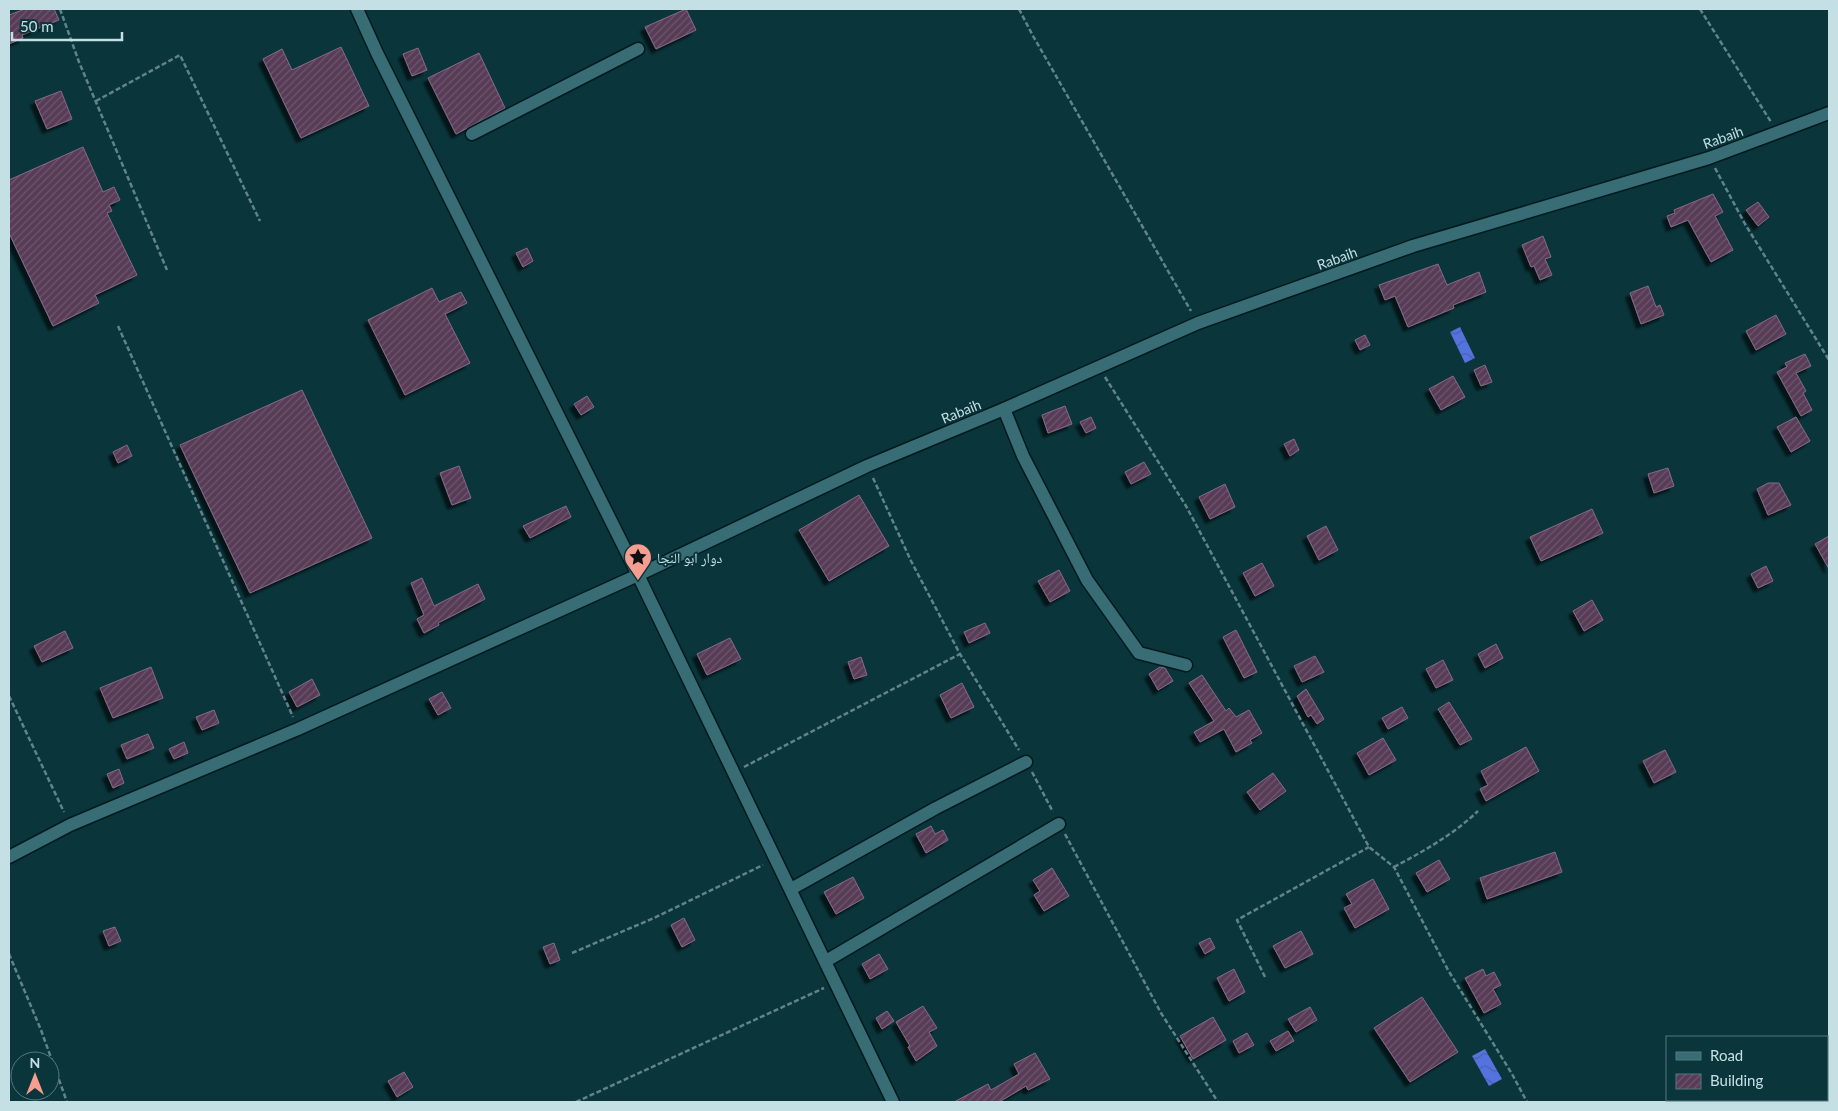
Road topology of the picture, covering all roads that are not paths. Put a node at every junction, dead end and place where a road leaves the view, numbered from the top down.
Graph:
1 (357, 9) edge
2 (638, 48) dead end
3 (1829, 114) edge
4 (472, 134) dead end
5 (1004, 409) junction
6 (638, 575) junction
7 (1186, 664) dead end
8 (1026, 762) road end
9 (1059, 824) road end
10 (9, 857) edge
11 (791, 889) junction
12 (826, 962) junction
13 (893, 1102) edge

1 - 6 street
2 - 4 street
3 - 5 street, Rabaih
5 - 6 street, Rabaih
5 - 7 street
6 - 10 street, Rabaih
6 - 11 street
8 - 11 street
9 - 12 street
11 - 12 street
12 - 13 street

